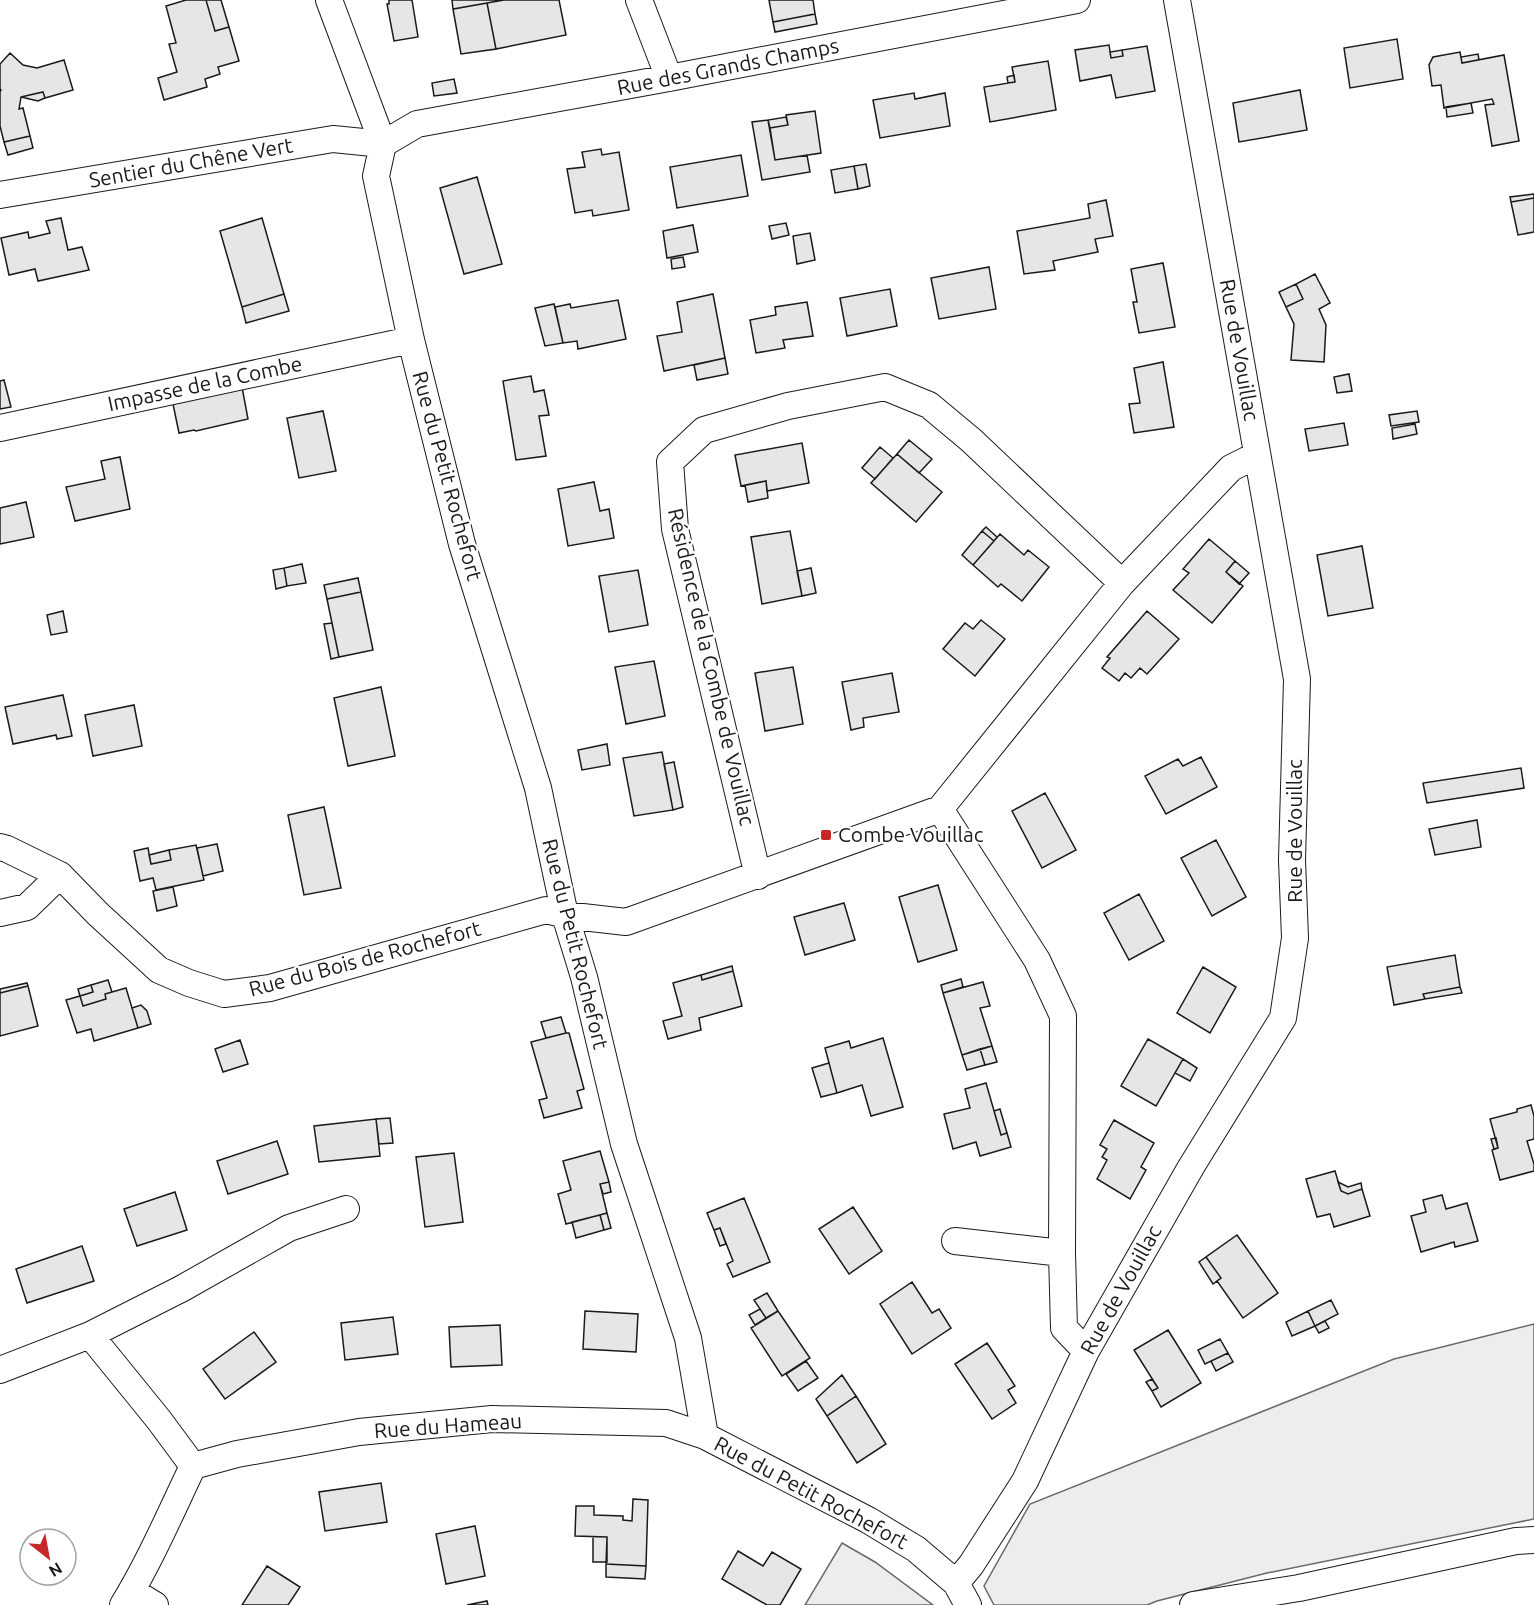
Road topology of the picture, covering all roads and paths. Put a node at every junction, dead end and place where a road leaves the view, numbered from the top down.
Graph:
1 (328, 0) edge
2 (639, 0) edge
3 (1077, 0) edge
4 (1177, 0) edge
5 (669, 78) junction
6 (382, 144) junction
7 (0, 195) edge
8 (411, 340) junction
9 (0, 428) edge
10 (1257, 455) junction
11 (1122, 583) junction
12 (940, 809) junction
13 (0, 847) edge
14 (60, 875) junction
15 (758, 876) junction
16 (0, 913) edge
17 (565, 915) junction
18 (346, 1209) dead end
19 (955, 1241) dead end
20 (1062, 1253) junction
21 (90, 1335) junction
22 (1086, 1351) junction
23 (0, 1370) edge
24 (705, 1436) junction
25 (193, 1466) junction
26 (1534, 1540) edge
27 (956, 1583) junction
28 (1300, 1597) edge
29 (128, 1598) edge
30 (155, 1605) edge
31 (968, 1605) edge
32 (1193, 1605) edge

1 - 6 street
2 - 5 street
3 - 5 street, Rue des Grands Champs
4 - 10 street, Rue de Vouillac
5 - 6 street, Rue des Grands Champs
6 - 7 street, Sentier du Chêne Vert
6 - 8 street, Rue du Petit Rochefort
8 - 9 street, Impasse de la Combe
8 - 17 street, Rue du Petit Rochefort
10 - 11 street
10 - 22 street, Rue de Vouillac
11 - 12 street
11 - 15 street, Résidence de la Combe de Vouillac
12 - 15 street
12 - 20 street
13 - 14 street, Rue du Bois de Rochefort
14 - 16 street
14 - 17 street, Rue du Bois de Rochefort
15 - 17 street
17 - 24 street, Rue du Petit Rochefort
18 - 21 street
19 - 20 street
20 - 22 street
21 - 23 street
21 - 25 street
22 - 27 street, Rue de Vouillac
24 - 25 street, Rue du Hameau
24 - 27 street, Rue du Petit Rochefort
25 - 29 street
26 - 28 street
27 - 31 street, Rue du Petit Rochefort
28 - 32 street
29 - 30 street

